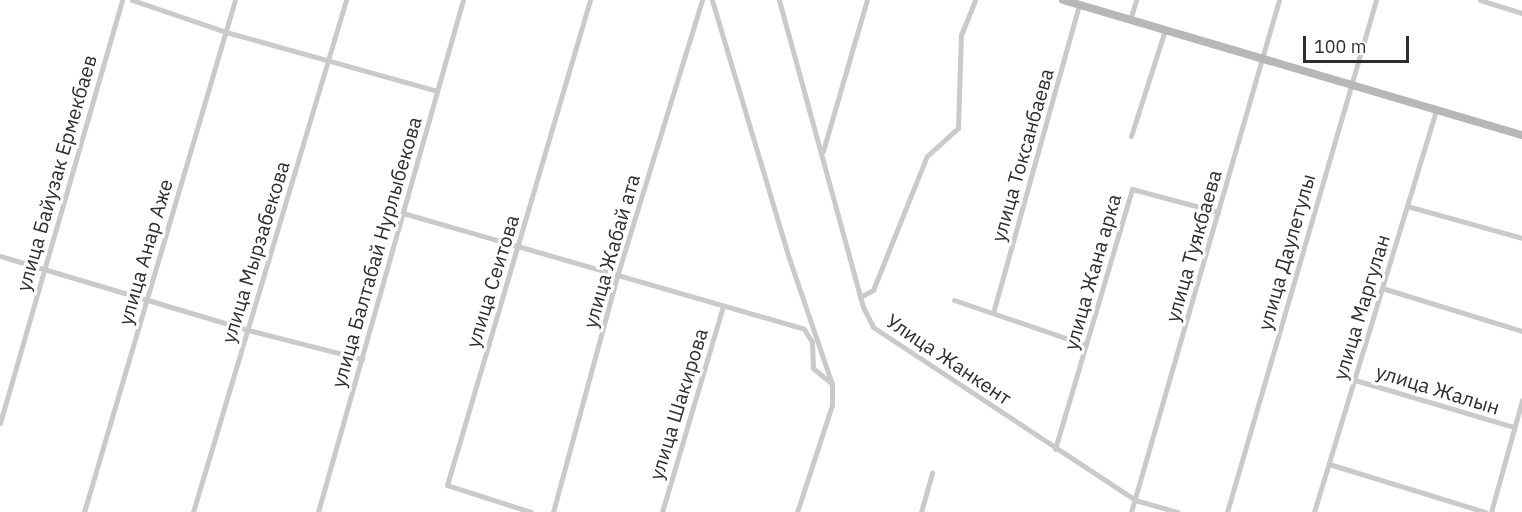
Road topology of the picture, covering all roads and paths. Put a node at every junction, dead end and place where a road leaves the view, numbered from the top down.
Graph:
1 (122, 0) edge
2 (132, 0) edge
3 (235, 0) edge
4 (346, 0) edge
5 (463, 0) edge
6 (590, 0) edge
7 (702, 0) edge
8 (712, 0) edge
9 (779, 0) edge
10 (867, 0) edge
11 (975, 0) edge
12 (1063, 0) edge
13 (1137, 0) edge
14 (1279, 0) edge
15 (1376, 0) edge
16 (1480, 0) edge
17 (1079, 5) junction
18 (1522, 13) edge
19 (1130, 20) junction
20 (1165, 30) junction
21 (226, 32) junction
22 (1262, 59) junction
23 (328, 60) junction
24 (1350, 85) junction
25 (437, 91) junction
26 (1436, 110) junction
27 (1522, 135) edge
28 (1131, 136) dead end
29 (822, 153) junction
30 (1407, 206) junction
31 (1218, 212) junction
32 (404, 213) junction
33 (1522, 238) edge
34 (518, 246) junction
35 (0, 256) edge
36 (44, 268) junction
37 (618, 273) junction
38 (1383, 288) junction
39 (860, 297) junction
40 (146, 300) junction
41 (954, 300) dead end
42 (723, 306) junction
43 (993, 313) junction
44 (248, 330) junction
45 (1522, 331) edge
46 (1086, 345) junction
47 (362, 358) junction
48 (1354, 380) junction
49 (832, 384) junction
50 (1522, 400) edge
51 (0, 423) edge
52 (1514, 427) junction
53 (1055, 449) junction
54 (1329, 464) junction
55 (932, 473) dead end
56 (1135, 500) junction
57 (84, 512) edge
58 (193, 512) edge
59 (318, 512) edge
60 (531, 512) edge
61 (553, 512) edge
62 (662, 512) edge
63 (797, 512) edge
64 (921, 512) edge
65 (1131, 512) edge
66 (1178, 512) edge
67 (1227, 512) edge
68 (1314, 512) edge
69 (1485, 512) edge
70 (1491, 512) edge

1 - 36 street, улица Байузак Ермекбаев
2 - 21 street
3 - 21 street, улица Анар Аже
4 - 23 street, улица Мырзабекова
5 - 25 street, улица Балтабай Нурлыбекова
6 - 34 street, улица Сеитова
7 - 37 street, улица Жабай ата
8 - 49 street
9 - 29 street, Улица Жанкент
10 - 29 street
11 - 39 street
12 - 17 main road
13 - 19 street
14 - 22 street, улица Туякбаева
15 - 24 street, улица Даулетулы
16 - 18 street
17 - 19 main road
17 - 43 street, улица Токсанбаева
19 - 20 main road
20 - 22 main road
20 - 28 street
21 - 23 street
21 - 40 street, улица Анар Аже
22 - 24 main road
22 - 31 street, улица Туякбаева
23 - 25 street
23 - 44 street, улица Мырзабекова
24 - 26 main road
24 - 67 street, улица Даулетулы
25 - 32 street, улица Балтабай Нурлыбекова
26 - 27 main road
26 - 30 street, улица Маргулан
29 - 39 street, Улица Жанкент
30 - 33 street
30 - 38 street, улица Маргулан
31 - 46 street, улица Жана арка
31 - 56 street, улица Туякбаева
32 - 34 street
32 - 47 street, улица Балтабай Нурлыбекова
34 - 37 street
34 - 60 street, улица Сеитова
35 - 36 street
36 - 40 street
36 - 51 street, улица Байузак Ермекбаев
37 - 42 street
37 - 61 street, улица Жабай ата
38 - 45 street
38 - 48 street, улица Маргулан
39 - 53 street, Улица Жанкент
40 - 44 street
40 - 57 street, улица Анар Аже
41 - 43 street
42 - 49 street
42 - 62 street, улица Шакирова
43 - 46 street
44 - 47 street
44 - 58 street, улица Мырзабекова
46 - 53 street, улица Жана арка
47 - 59 street, улица Балтабай Нурлыбекова
48 - 52 street, улица Жалын
48 - 54 street, улица Маргулан
49 - 63 street
50 - 52 street
52 - 70 street
53 - 56 street, Улица Жанкент
54 - 68 street, улица Маргулан
54 - 69 street
55 - 64 street
56 - 65 street, улица Туякбаева
56 - 66 street, Улица Жанкент

